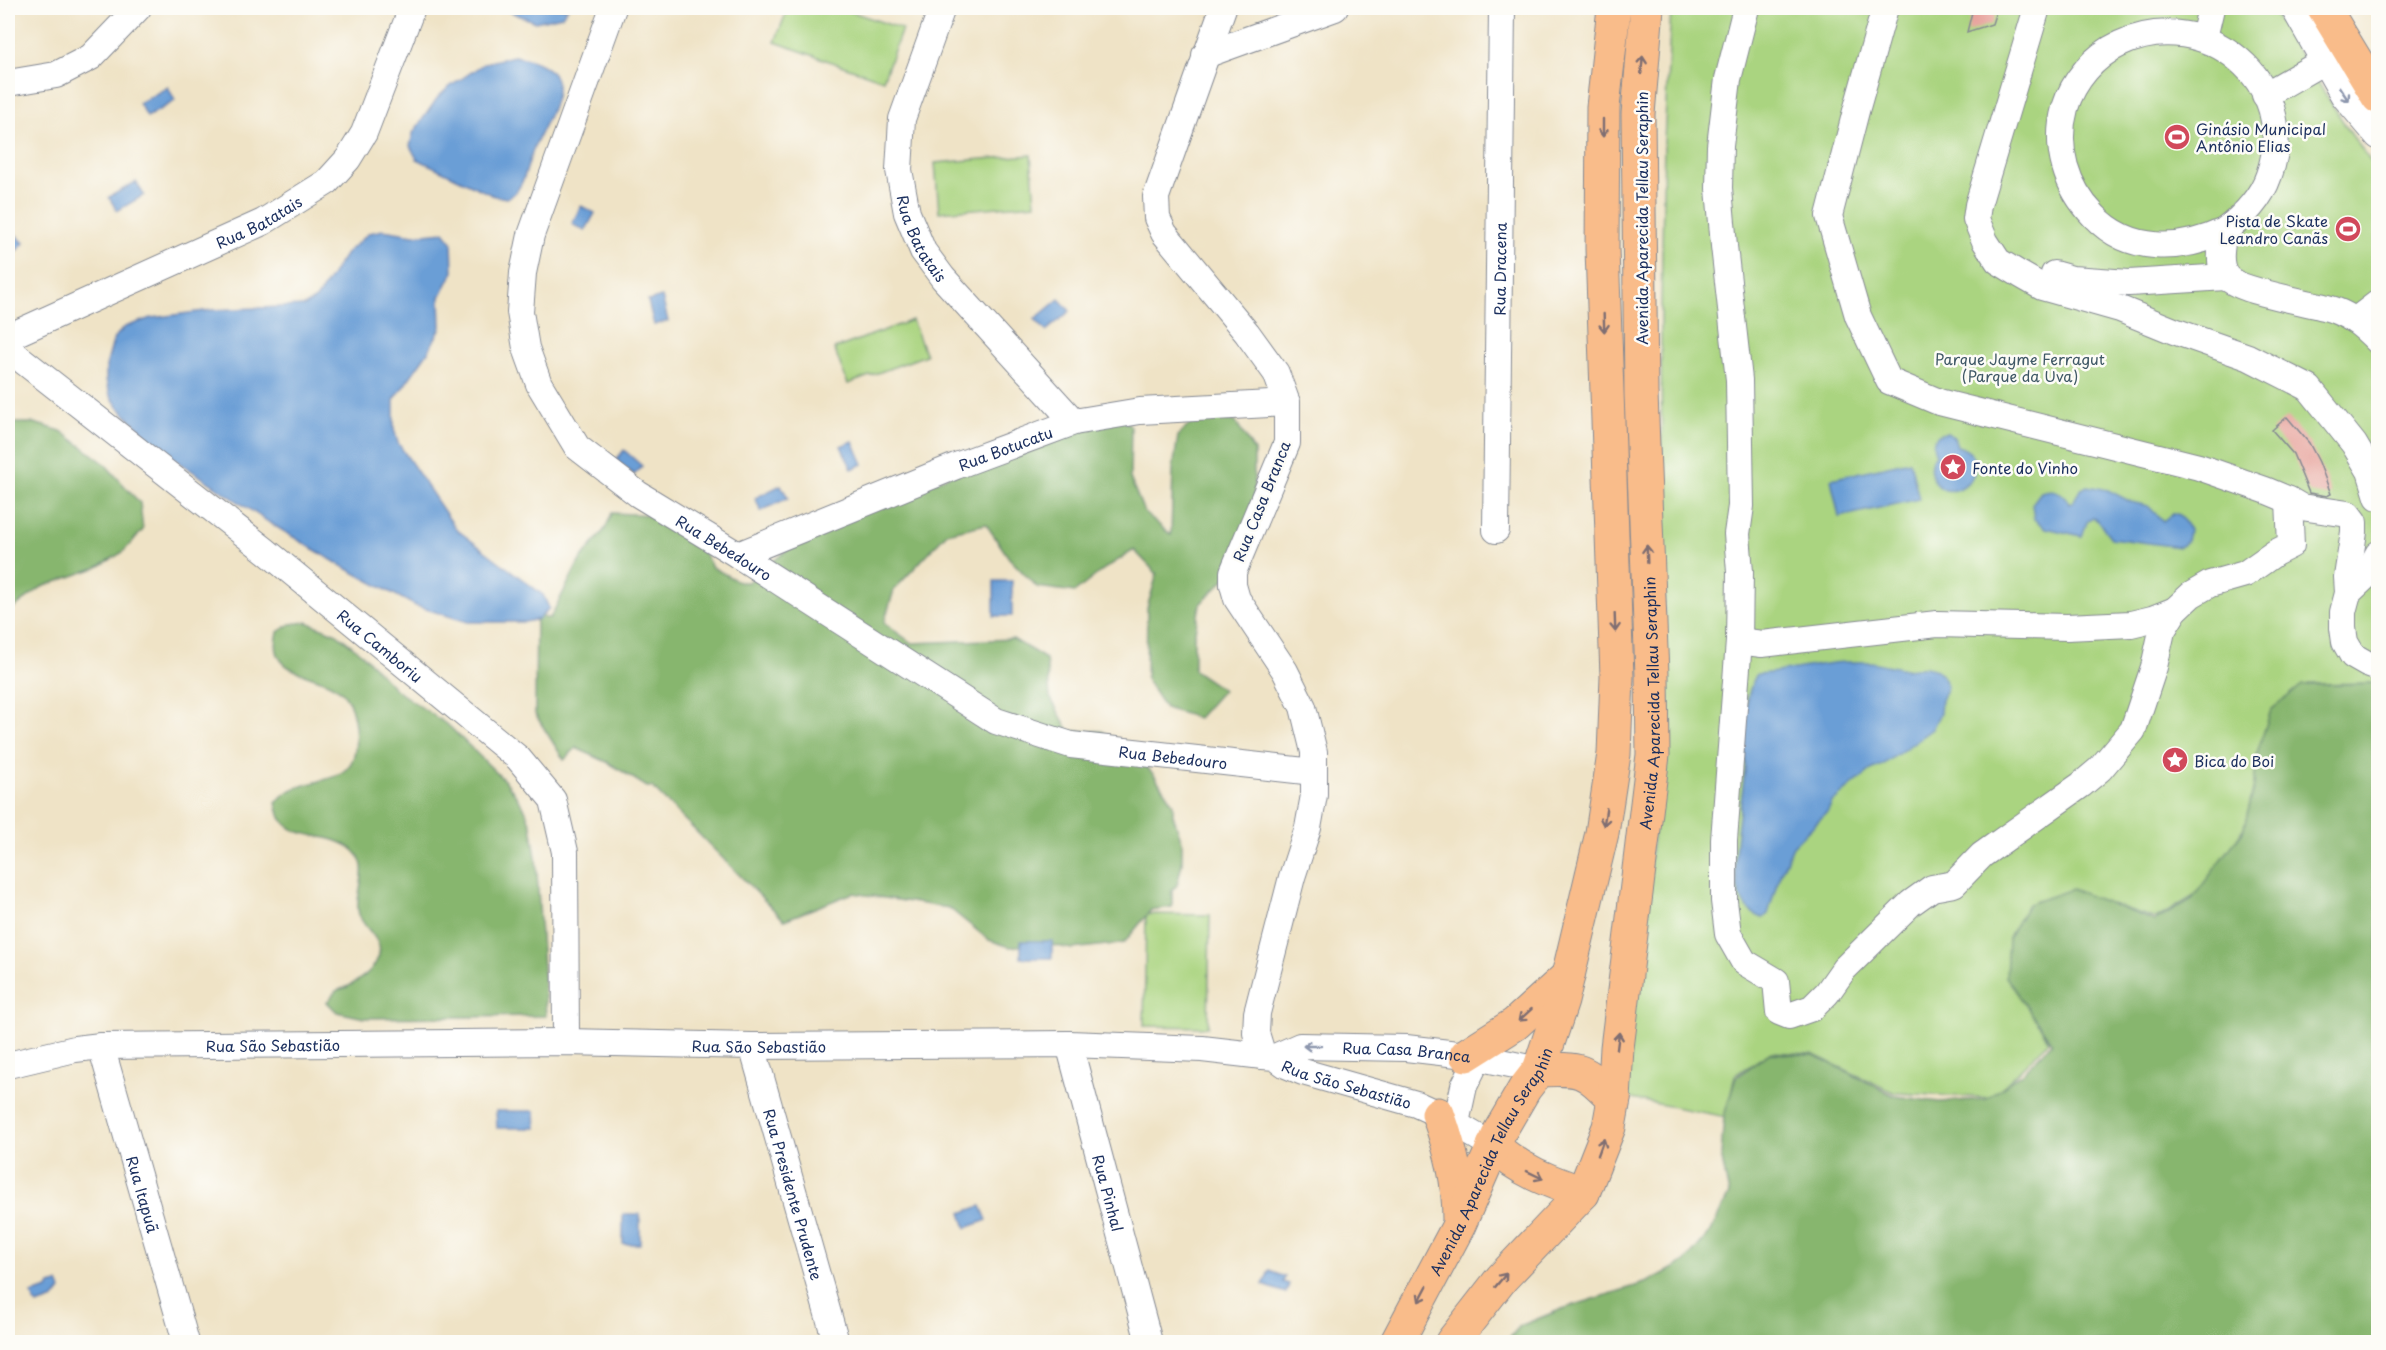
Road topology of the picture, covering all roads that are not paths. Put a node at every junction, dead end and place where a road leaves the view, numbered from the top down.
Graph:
1 (138, 8) edge
2 (412, 8) edge
3 (613, 8) edge
4 (942, 8) edge
5 (1222, 8) edge
6 (1335, 8) edge
7 (1502, 8) edge
8 (1614, 8) edge
9 (1647, 8) edge
10 (1746, 8) edge
11 (1885, 8) edge
12 (2037, 8) edge
13 (2211, 8) edge
14 (2294, 8) edge
15 (2324, 8) edge
16 (2204, 38) junction
17 (1205, 55) junction
18 (2324, 61) junction
19 (8, 81) edge
20 (2265, 95) junction
21 (2379, 97) edge
22 (2379, 136) edge
23 (2224, 231) junction
24 (1998, 261) junction
25 (2226, 277) junction
26 (2379, 303) edge
27 (2356, 320) junction
28 (8, 337) edge
29 (2379, 341) edge
30 (8, 349) edge
31 (1287, 403) junction
32 (1074, 422) junction
33 (2379, 497) edge
34 (2289, 500) junction
35 (1496, 530) dead end
36 (2379, 554) edge
37 (738, 555) junction
38 (2348, 593) junction
39 (2175, 610) junction
40 (1739, 641) junction
41 (2379, 668) edge
42 (1314, 772) junction
43 (1568, 976) junction
44 (566, 1042) junction
45 (1069, 1044) junction
46 (101, 1046) junction
47 (752, 1046) junction
48 (1269, 1056) junction
49 (1472, 1057) junction
50 (8, 1065) edge
51 (1539, 1070) junction
52 (1614, 1099) junction
53 (1447, 1118) junction
54 (1493, 1146) junction
55 (1583, 1193) junction
56 (1459, 1225) junction
57 (186, 1342) edge
58 (836, 1342) edge
59 (1149, 1342) edge
60 (1397, 1342) edge
61 (1452, 1342) edge

1 - 19 street
2 - 28 street, Rua Batatais
3 - 37 street, Rua Bebedouro
4 - 32 street, Rua Batatais
5 - 17 street, Rua Casa Branca
6 - 17 street
7 - 35 street, Rua Dracena
8 -> 43 main road, Avenida Aparecida Tellau Seraphin
52 -> 9 main road, Avenida Aparecida Tellau Seraphin
10 - 40 street
11 - 34 street
12 - 24 street
13 - 16 street
14 - 18 street
15 - 21 main road
16 - 20 street
16 - 23 street
17 - 31 street, Rua Casa Branca
18 - 20 street
18 -> 22 street
20 - 23 street
23 - 25 street
24 - 25 street
24 - 33 street
25 - 27 street
26 - 27 street
27 - 29 street
30 - 44 street, Rua Camboriu
31 - 32 street, Rua Botucatu
31 - 42 street, Rua Casa Branca
32 - 37 street, Rua Botucatu
34 - 38 street
34 - 39 street
36 - 38 street
37 - 42 street, Rua Bebedouro
38 - 41 street
39 - 40 street
39 - 40 street
42 - 48 street, Rua Casa Branca
43 -> 49 main road
43 - 51 main road, Avenida Aparecida Tellau Seraphin
44 - 46 street, Rua São Sebastião
44 - 47 street, Rua São Sebastião
45 - 47 street, Rua São Sebastião
45 - 48 street, Rua São Sebastião
45 - 59 street, Rua Pinhal
46 - 50 street, Rua São Sebastião
46 - 57 street, Rua Itapuã
47 - 58 street, Rua Presidente Prudente
49 -> 48 street, Rua Casa Branca
48 - 53 street, Rua São Sebastião
49 - 51 street, Rua Casa Branca
49 - 53 street
51 - 52 main road
51 - 54 main road, Avenida Aparecida Tellau Seraphin
55 -> 52 main road, Avenida Aparecida Tellau Seraphin
53 - 54 street, Rua São Sebastião
53 - 56 main road
54 -> 55 main road
54 - 56 main road, Avenida Aparecida Tellau Seraphin
61 -> 55 main road, Avenida Aparecida Tellau Seraphin
56 -> 60 main road, Avenida Aparecida Tellau Seraphin

